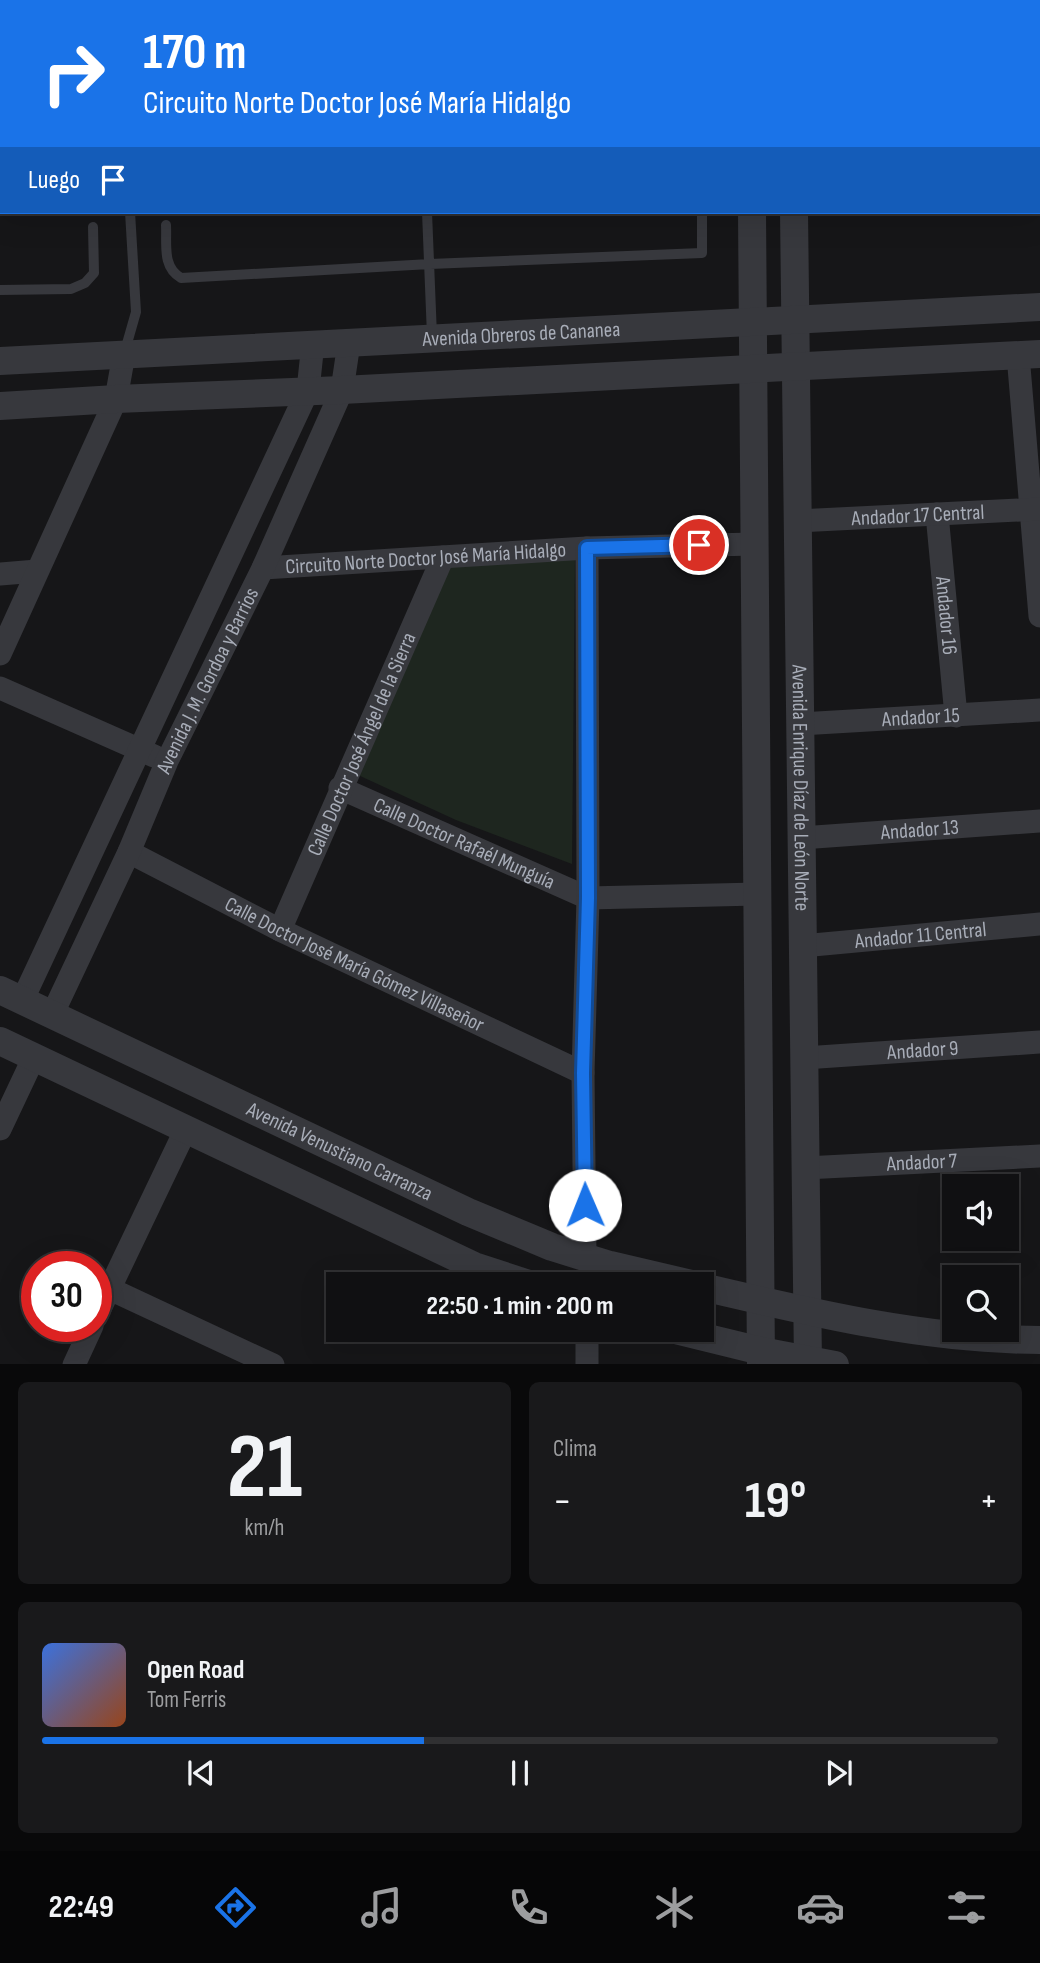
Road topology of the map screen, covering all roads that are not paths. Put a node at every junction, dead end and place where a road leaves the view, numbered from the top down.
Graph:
1 (130, 214) edge
2 (427, 214) edge
3 (702, 214) edge
4 (752, 214) edge
5 (794, 214) edge
6 (166, 225) dead end
7 (93, 227) dead end
8 (430, 264) junction
9 (0, 290) edge
10 (1040, 307) edge
11 (794, 321) junction
12 (753, 323) junction
13 (432, 339) junction
14 (313, 343) junction
15 (349, 343) junction
16 (124, 354) junction
17 (1029, 355) edge
18 (0, 360) edge
19 (795, 366) junction
20 (753, 369) junction
21 (308, 390) junction
22 (342, 390) junction
23 (116, 399) junction
24 (0, 406) edge
25 (1035, 509) edge
26 (937, 514) junction
27 (797, 521) junction
28 (754, 544) junction
29 (587, 548) junction
30 (443, 557) junction
31 (263, 568) junction
32 (37, 571) junction
33 (0, 574) edge
34 (1040, 616) edge
35 (0, 654) edge
36 (0, 688) edge
37 (1040, 710) edge
38 (956, 716) junction
39 (800, 724) junction
40 (140, 751) junction
41 (167, 761) junction
42 (341, 788) junction
43 (1040, 821) edge
44 (801, 838) junction
45 (129, 852) junction
46 (757, 894) junction
47 (588, 898) junction
48 (1040, 924) edge
49 (280, 930) junction
50 (802, 946) junction
51 (11, 995) edge
52 (52, 1015) junction
53 (1040, 1042) edge
54 (1, 1045) edge
55 (34, 1058) junction
56 (804, 1058) junction
57 (583, 1073) junction
58 (0, 1129) edge
59 (186, 1129) junction
60 (1040, 1156) edge
61 (805, 1168) junction
62 (585, 1257) junction
63 (492, 1272) edge
64 (640, 1272) edge
65 (112, 1285) edge
66 (112, 1290) edge
67 (714, 1290) edge
68 (760, 1301) junction
69 (807, 1310) junction
70 (1040, 1340) edge
71 (84, 1342) edge
72 (587, 1342) edge
73 (712, 1342) edge
74 (761, 1358) edge
75 (264, 1363) edge
76 (807, 1363) edge
77 (74, 1364) edge
78 (587, 1364) edge
79 (835, 1364) edge

1 - 16 lane
2 - 8 lane
3 - 8 lane
4 - 12 street, Avenida Enrique Díaz de León Norte
5 - 11 street, Avenida Enrique Díaz de León Norte
6 - 8 lane
7 - 9 lane
8 - 13 lane
10 - 11 street, Avenida Obreros de Cananea
11 - 12 street, Avenida Obreros de Cananea
11 - 19 street, Avenida Enrique Díaz de León Norte
12 - 13 street, Avenida Obreros de Cananea
12 - 20 street, Avenida Enrique Díaz de León Norte
13 - 15 street, Avenida Obreros de Cananea
14 - 15 street, Avenida Obreros de Cananea
14 - 16 street, Avenida Obreros de Cananea
14 - 21 street, Avenida J. M. Gordoa y Barrios
15 - 22 street, Avenida J. M. Gordoa y Barrios
16 - 18 street, Avenida Obreros de Cananea
16 - 23 street
17 - 19 street
17 - 25 street
19 - 20 street
19 - 27 street, Avenida Enrique Díaz de León Norte
20 - 22 street
20 - 28 street, Avenida Enrique Díaz de León Norte
21 - 22 street
21 - 23 street
21 - 40 street, Avenida J. M. Gordoa y Barrios
22 - 31 street, Avenida J. M. Gordoa y Barrios
23 - 24 street
23 - 32 street
25 - 26 street, Andador 17 Central
25 - 34 street
26 - 27 street, Andador 17 Central
26 - 38 street, Andador 16
27 - 39 street, Avenida Enrique Díaz de León Norte
28 - 29 street, Circuito Norte Doctor José María Hidalgo
28 - 46 street, Avenida Enrique Díaz de León Norte
29 - 30 street, Circuito Norte Doctor José María Hidalgo
29 - 47 street
30 - 31 street, Circuito Norte Doctor José María Hidalgo
30 - 42 street, Calle Doctor José Ángel de la Sierra
31 - 41 street, Avenida J. M. Gordoa y Barrios
32 - 33 street
32 - 35 street
36 - 40 street
37 - 38 street, Andador 15
38 - 39 street, Andador 15
39 - 44 street, Avenida Enrique Díaz de León Norte
40 - 41 street
40 - 51 street, Avenida J. M. Gordoa y Barrios
41 - 45 street, Avenida J. M. Gordoa y Barrios
42 - 47 street, Calle Doctor Rafaél Munguía
42 - 49 street, Calle Doctor José Ángel de la Sierra
43 - 44 street, Andador 13
44 - 50 street, Avenida Enrique Díaz de León Norte
45 - 49 street, Calle Doctor José María Gómez Villaseñor
45 - 52 street, Avenida J. M. Gordoa y Barrios
46 - 47 street, Calle Doctor Rafaél Munguía
46 - 68 street, Avenida Enrique Díaz de León Norte
47 - 57 street
48 - 50 street, Andador 11 Central
49 - 57 street, Calle Doctor José María Gómez Villaseñor
50 - 56 street, Avenida Enrique Díaz de León Norte
51 - 52 street, Avenida Venustiano Carranza
52 - 62 street, Avenida Venustiano Carranza
53 - 56 street, Andador 9
54 - 55 street
55 - 58 street
55 - 59 street
56 - 61 street, Avenida Enrique Díaz de León Norte
57 - 62 street
59 - 63 street
59 - 65 street
60 - 61 street, Andador 7
61 - 69 street, Avenida Enrique Díaz de León Norte
62 - 64 street, Avenida Venustiano Carranza
66 - 75 street
67 - 68 street
68 - 69 street
68 - 74 street, Avenida Enrique Díaz de León Norte
69 - 70 street
69 - 76 street, Avenida Enrique Díaz de León Norte
71 - 77 street
72 - 78 street
73 - 74 street
74 - 76 street
76 - 79 street

